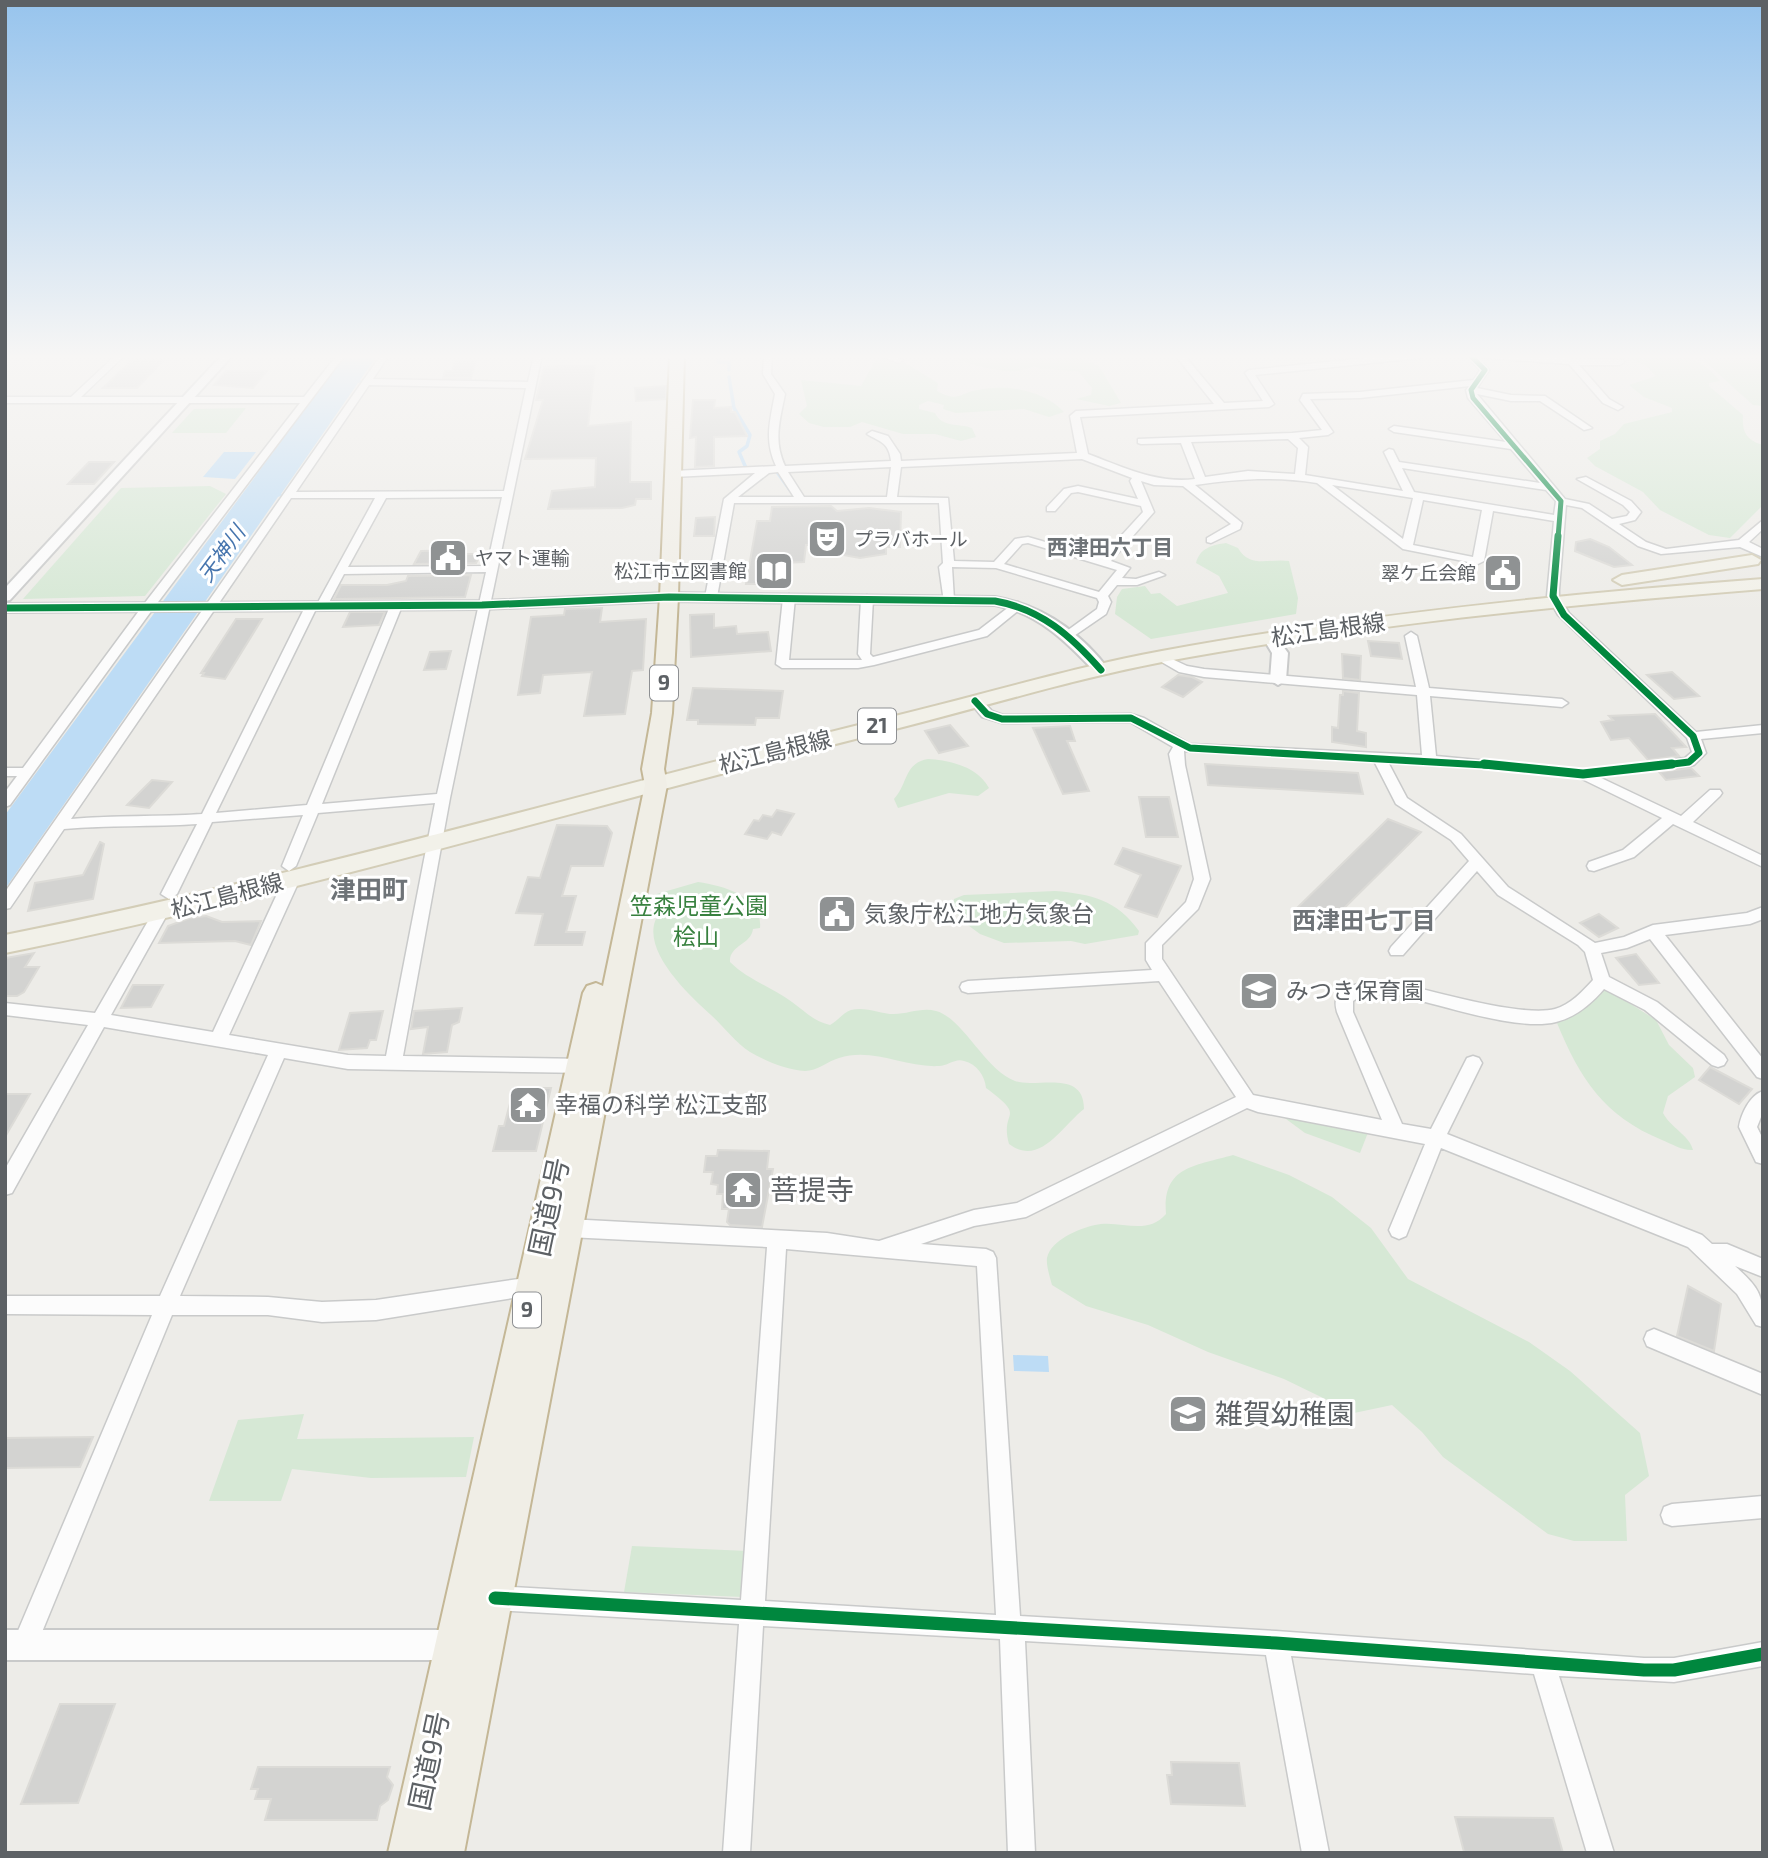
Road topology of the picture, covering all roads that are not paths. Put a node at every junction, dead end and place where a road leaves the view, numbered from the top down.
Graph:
1 (148, 442) edge
2 (276, 442) edge
3 (325, 442) edge
4 (519, 442) edge
5 (674, 442) edge
6 (772, 442) edge
7 (887, 442) edge
8 (1081, 442) edge
9 (1186, 442) edge
10 (1298, 442) edge
11 (1481, 442) edge
12 (1512, 442) edge
13 (1517, 447) junction
14 (1389, 452) dead end
15 (1083, 456) junction
16 (896, 464) junction
17 (1395, 464) junction
18 (766, 470) junction
19 (779, 470) junction
20 (673, 474) junction
21 (1138, 477) junction
22 (1300, 477) junction
23 (1581, 479) dead end
24 (1317, 480) junction
25 (1201, 481) junction
26 (1186, 483) junction
27 (1552, 488) junction
28 (507, 494) junction
29 (288, 495) junction
30 (382, 495) junction
31 (1414, 495) junction
32 (891, 499) junction
33 (729, 500) junction
34 (802, 500) junction
35 (1561, 501) junction
36 (1145, 504) junction
37 (1488, 507) junction
38 (1051, 509) dead end
39 (1559, 519) junction
40 (1611, 523) junction
41 (1763, 523) edge
42 (1759, 533) edge
43 (1211, 540) dead end
44 (1407, 547) junction
45 (1752, 553) edge
46 (1104, 561) junction
47 (949, 564) junction
48 (997, 565) junction
49 (490, 569) junction
50 (341, 571) junction
51 (1159, 575) dead end
52 (1116, 581) junction
53 (1763, 584) edge
54 (1102, 596) junction
55 (1555, 596) junction
56 (5, 597) edge
57 (670, 597) junction
58 (711, 597) junction
59 (789, 598) junction
60 (867, 599) junction
61 (948, 600) junction
62 (482, 605) junction
63 (396, 606) junction
64 (1018, 606) junction
65 (151, 607) junction
66 (209, 607) junction
67 (316, 607) junction
68 (5, 608) edge
69 (1068, 636) junction
70 (1411, 636) dead end
71 (1270, 638) junction
72 (1159, 657) junction
73 (870, 662) junction
74 (1097, 666) junction
75 (1278, 680) junction
76 (1423, 692) junction
77 (975, 701) junction
78 (1562, 703) dead end
79 (1763, 729) edge
80 (1692, 736) junction
81 (1180, 746) junction
82 (1378, 757) junction
83 (1429, 759) junction
84 (5, 772) edge
85 (29, 772) junction
86 (1583, 774) junction
87 (650, 781) junction
88 (1715, 793) dead end
89 (443, 798) junction
90 (5, 802) edge
91 (313, 808) junction
92 (206, 818) junction
93 (1678, 820) junction
94 (58, 825) junction
95 (436, 834) junction
96 (1477, 862) junction
97 (1763, 862) edge
98 (1594, 866) dead end
99 (291, 872) junction
100 (165, 903) junction
101 (5, 904) edge
102 (1763, 912) edge
103 (5, 929) edge
104 (1653, 931) junction
105 (5, 944) edge
106 (1592, 950) junction
107 (1397, 951) dead end
108 (1161, 975) junction
109 (1602, 981) junction
110 (968, 987) dead end
111 (5, 1009) edge
112 (102, 1020) junction
113 (218, 1040) junction
114 (279, 1050) junction
115 (1718, 1060) dead end
116 (393, 1063) junction
117 (1474, 1063) dead end
118 (589, 1066) junction
119 (1763, 1072) edge
120 (1763, 1098) edge
121 (1247, 1100) junction
122 (1394, 1127) junction
123 (1436, 1138) junction
124 (1763, 1156) edge
125 (5, 1187) edge
126 (568, 1228) junction
127 (1399, 1230) dead end
128 (777, 1240) junction
129 (878, 1250) junction
130 (1711, 1253) junction
131 (1763, 1268) edge
132 (532, 1286) junction
133 (5, 1305) edge
134 (166, 1306) junction
135 (1763, 1318) edge
136 (1654, 1339) dead end
137 (1763, 1385) edge
138 (1763, 1507) edge
139 (1672, 1516) dead end
140 (495, 1598) junction
141 (752, 1610) junction
142 (1009, 1630) junction
143 (1276, 1643) junction
144 (453, 1645) junction
145 (10, 1646) edge
146 (485, 1646) junction
147 (1763, 1654) edge
148 (1543, 1662) junction
149 (409, 1853) edge
150 (443, 1853) edge
151 (736, 1853) edge
152 (1022, 1853) edge
153 (1316, 1853) edge
154 (1601, 1853) edge

1 - 56 street
2 - 65 street
3 - 29 street
4 - 28 street
5 - 20 highway, 国道9号 / 9
6 - 19 street
7 - 16 street
8 - 15 street
9 - 25 street
10 - 22 street
11 - 13 street
12 - 13 street
13 - 27 street
14 - 17 street
15 - 16 street
15 - 21 street
16 - 19 street
16 - 32 street
17 - 27 street
17 - 31 street
18 - 19 street
18 - 20 street
18 - 33 street
19 - 34 street
20 - 57 highway, 国道9号 / 9
21 - 26 street
21 - 36 street
22 - 24 street
22 - 25 street
23 - 40 street
24 - 31 street
24 - 44 street
25 - 26 street
26 - 43 street
27 - 35 street
28 - 30 street
28 - 49 street
29 - 30 street
29 - 66 street
30 - 50 street
31 - 37 street
31 - 44 street
32 - 34 street
32 - 47 street
33 - 34 street
33 - 58 street
35 - 39 street
35 - 40 street
36 - 38 street
36 - 46 street
37 - 39 street
37 - 44 street
39 - 55 street
40 - 45 street
41 - 42 street
42 - 45 street
45 - 55 main road, 松江島根線 / 21
46 - 48 street
46 - 52 street
47 - 48 street
47 - 61 street
48 - 54 street
49 - 50 street
49 - 62 street
50 - 67 street
51 - 52 street
52 - 54 street
53 - 55 main road, 松江島根線 / 21
54 - 69 street
55 - 71 main road, 松江島根線 / 21
55 - 74 main road, 松江島根線 / 21
55 - 80 street
57 - 58 street
57 - 62 street
57 - 87 highway, 国道9号 / 9
58 - 59 street
59 - 60 street
59 - 73 street
60 - 61 street
60 - 73 street
61 - 64 street
62 - 63 street
62 - 89 street
63 - 67 street
63 - 91 street
64 - 69 street
64 - 73 street
65 - 66 street
65 - 68 street
65 - 85 street
66 - 67 street
66 - 94 street
67 - 92 street
69 - 74 street
70 - 76 street
71 - 72 main road, 松江島根線 / 21
71 - 75 street
72 - 74 main road, 松江島根線 / 21
72 - 75 street
74 - 77 main road, 松江島根線 / 21
74 - 87 main road, 松江島根線 / 21
75 - 76 street
76 - 78 street
76 - 83 street
77 - 81 street
77 - 87 main road, 松江島根線 / 21
79 - 80 street
80 - 86 street
81 - 82 street
81 - 108 street
82 - 83 street
82 - 96 street
83 - 86 street
84 - 85 street
85 - 90 street
86 - 93 street
87 - 95 main road, 松江島根線 / 21
87 - 118 highway, 国道9号 / 9
88 - 93 street
89 - 91 street
89 - 95 street
91 - 92 street
91 - 99 street
92 - 94 street
92 - 100 street
93 - 97 street
93 - 98 street
94 - 101 street
95 - 99 main road, 松江島根線 / 21
95 - 116 street
96 - 106 street
96 - 107 street
99 - 100 main road, 松江島根線 / 21
99 - 113 street
100 - 103 main road, 松江島根線 / 21
100 - 105 main road, 松江島根線 / 21
100 - 112 street
102 - 104 street
104 - 106 street
104 - 119 street
106 - 109 street
108 - 110 street
108 - 121 street
109 - 115 street
109 - 122 street
111 - 112 street
112 - 113 street
112 - 125 street
113 - 114 street
114 - 116 street
114 - 134 street
116 - 118 street
117 - 123 street
118 - 126 highway, 国道9号 / 9
118 - 132 highway, 国道9号 / 9
120 - 124 street
121 - 122 street
121 - 129 street
122 - 123 street
123 - 127 street
123 - 130 street
126 - 128 street
126 - 140 highway, 国道9号 / 9
128 - 129 street
128 - 141 street
129 - 142 street
130 - 131 street
130 - 135 street
132 - 134 street
132 - 144 highway, 国道9号 / 9
133 - 134 street
134 - 145 street
136 - 137 street
138 - 139 street
140 - 141 street
140 - 146 highway, 国道9号 / 9
141 - 142 street
141 - 151 street
142 - 143 street
142 - 152 street
143 - 148 street
143 - 153 street
144 - 145 street
144 - 146 street
144 - 149 highway, 国道9号 / 9
146 - 150 highway, 国道9号 / 9
147 - 148 street
148 - 154 street

